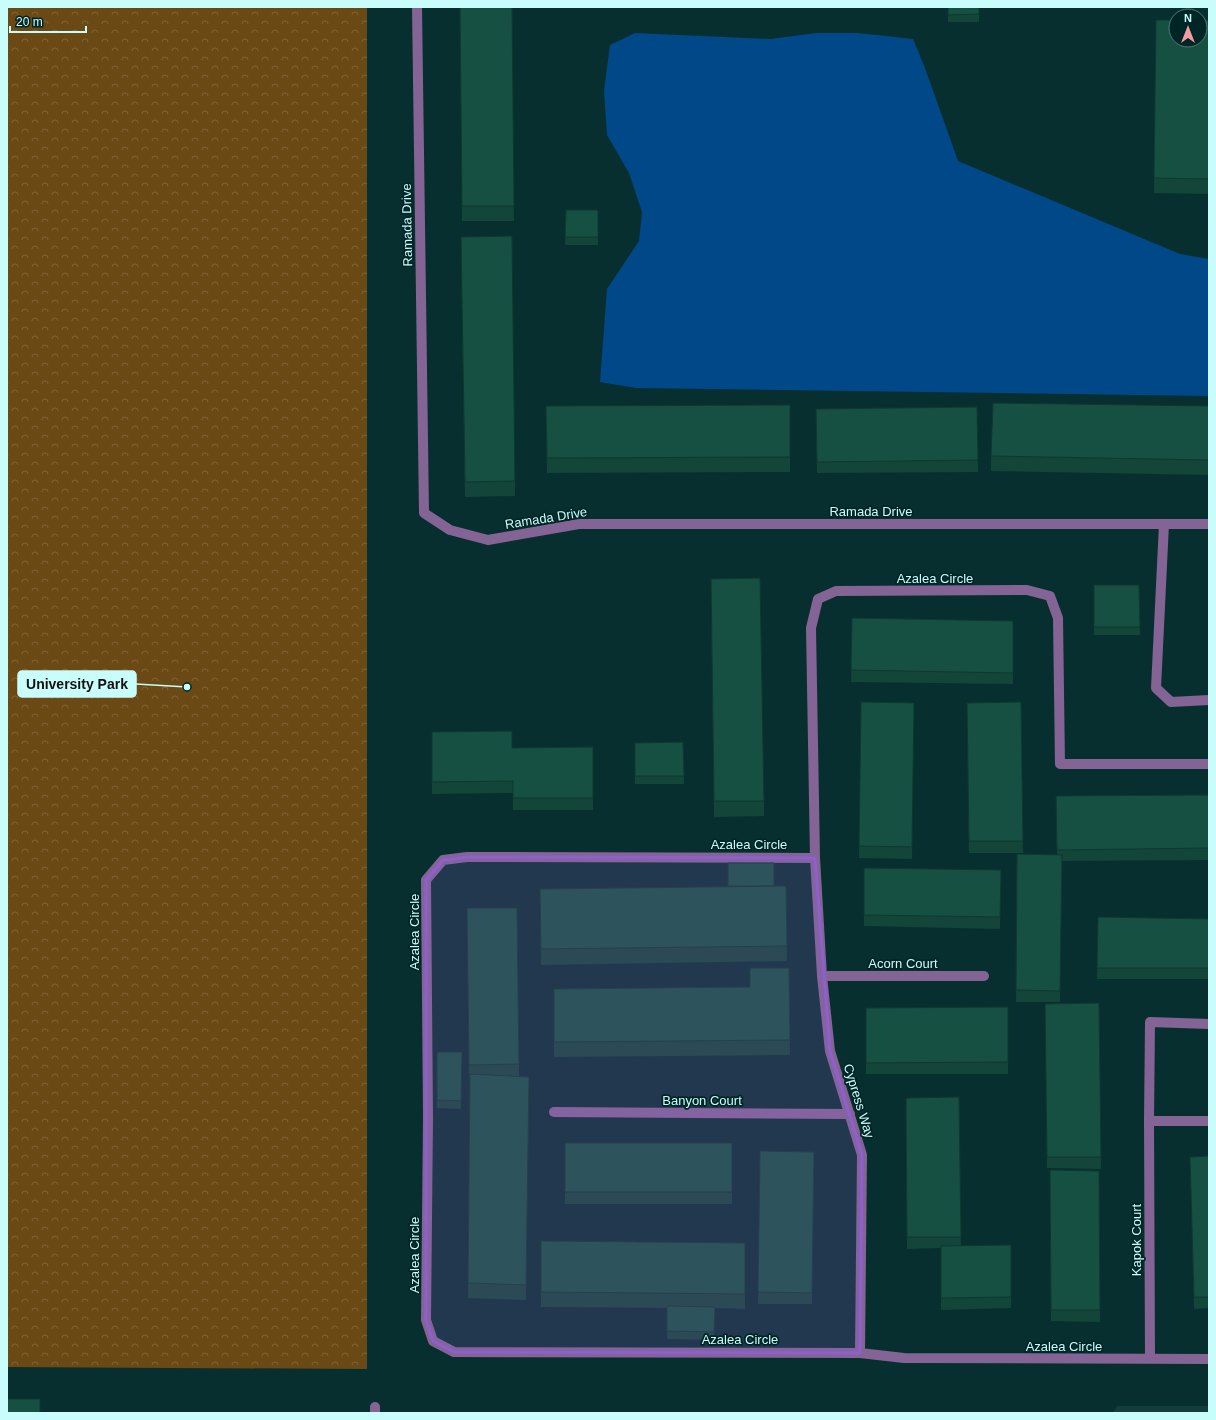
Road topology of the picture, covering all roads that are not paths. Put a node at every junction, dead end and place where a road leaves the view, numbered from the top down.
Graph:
1 (417, 7) edge
2 (1164, 524) junction
3 (1209, 524) edge
4 (1209, 700) edge
5 (1209, 764) edge
6 (815, 858) junction
7 (822, 976) junction
8 (984, 976) dead end
9 (1209, 1024) edge
10 (554, 1112) dead end
11 (850, 1114) junction
12 (1148, 1121) junction
13 (1209, 1121) edge
14 (860, 1353) junction
15 (1150, 1359) junction
16 (1209, 1359) edge

1 - 2 street, Ramada Drive
2 - 3 street, Ramada Drive
2 - 4 street
5 - 6 street, Azalea Circle
6 - 7 street, Cypress Way
6 - 14 street, Azalea Circle
7 - 8 street, Acorn Court
7 - 11 street, Cypress Way
9 - 12 street, Kapok Court
10 - 11 street, Banyon Court
11 - 14 street, Cypress Way
12 - 13 street
12 - 15 street, Kapok Court
14 - 15 street, Azalea Circle
15 - 16 street, Azalea Circle

